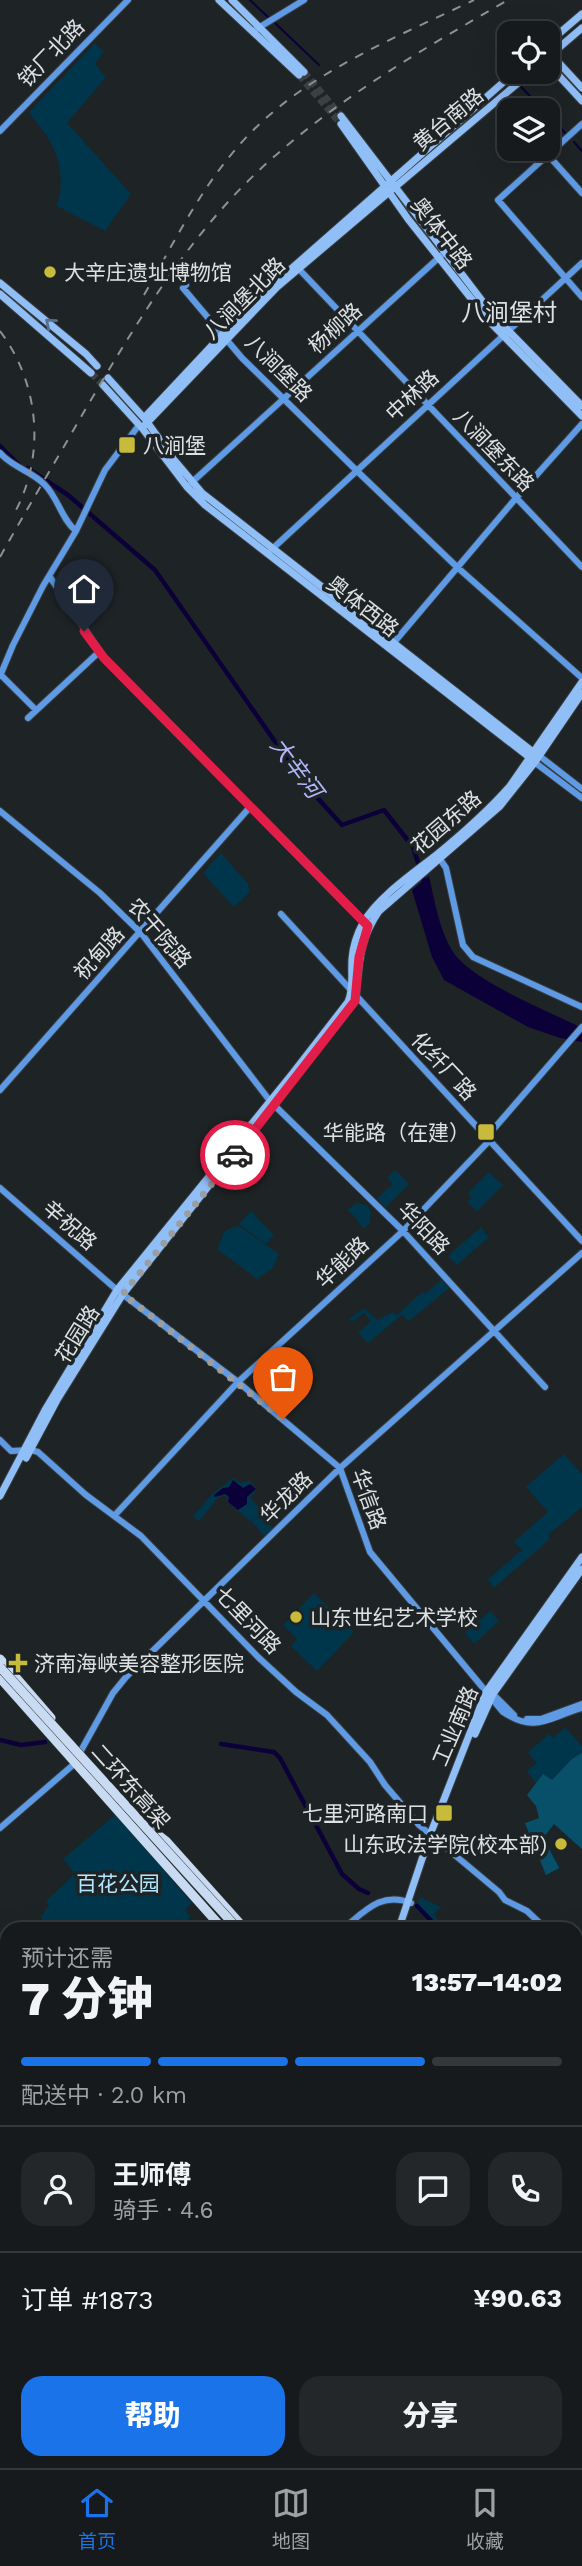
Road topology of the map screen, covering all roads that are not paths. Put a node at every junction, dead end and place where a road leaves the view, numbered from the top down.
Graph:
1 (126, 0) edge
2 (219, 0) edge
3 (232, 0) edge
4 (304, 0) edge
5 (582, 14) edge
6 (582, 28) edge
7 (256, 29) junction
8 (560, 33) edge
9 (560, 45) edge
10 (560, 65) edge
11 (301, 74) tunnel mouth
12 (560, 77) edge
13 (502, 84) edge
14 (516, 84) edge
15 (582, 88) edge
16 (582, 101) edge
17 (341, 120) tunnel mouth
18 (582, 124) edge
19 (0, 129) edge
20 (560, 144) edge
21 (541, 161) edge
22 (553, 161) edge
23 (390, 187) junction
24 (582, 193) edge
25 (444, 252) junction
26 (438, 258) junction
27 (582, 263) edge
28 (296, 267) junction
29 (566, 279) junction
30 (0, 283) edge
31 (0, 294) edge
32 (582, 297) edge
33 (357, 331) junction
34 (505, 333) junction
35 (224, 336) junction
36 (97, 366) tunnel mouth
37 (91, 373) tunnel mouth
38 (106, 382) tunnel mouth
39 (284, 397) junction
40 (427, 405) junction
41 (582, 405) edge
42 (582, 416) edge
43 (143, 423) junction
44 (582, 425) edge
45 (0, 453) edge
46 (358, 470) junction
47 (189, 485) junction
48 (516, 498) junction
49 (76, 531) junction
50 (269, 552) junction
51 (458, 566) junction
52 (582, 567) edge
53 (50, 577) junction
54 (391, 646) junction
55 (99, 652) junction
56 (0, 675) edge
57 (582, 678) edge
58 (582, 693) edge
59 (36, 710) junction
60 (28, 718) dead end
61 (534, 757) junction
62 (582, 789) edge
63 (582, 798) edge
64 (250, 807) junction
65 (0, 811) edge
66 (440, 859) junction
67 (427, 866) junction
68 (281, 914) dead end
69 (366, 925) junction
70 (141, 933) junction
71 (354, 993) junction
72 (582, 1007) edge
73 (582, 1027) edge
74 (0, 1090) edge
75 (272, 1103) junction
76 (489, 1141) junction
77 (0, 1188) edge
78 (403, 1231) junction
79 (582, 1241) edge
80 (582, 1253) edge
81 (120, 1292) junction
82 (494, 1329) junction
83 (238, 1382) junction
84 (545, 1387) dead end
85 (0, 1440) edge
86 (27, 1451) junction
87 (340, 1468) junction
88 (0, 1496) edge
89 (0, 1504) edge
90 (115, 1515) junction
91 (582, 1557) edge
92 (582, 1569) edge
93 (206, 1601) junction
94 (0, 1663) edge
95 (0, 1680) edge
96 (490, 1695) junction
97 (582, 1706) edge
98 (50, 1738) junction
99 (81, 1752) junction
100 (74, 1763) junction
101 (0, 1828) edge
102 (153, 1831) junction
103 (431, 1836) junction
104 (409, 1903) junction
105 (221, 1922) edge
106 (222, 1922) edge
107 (235, 1922) edge
108 (235, 1922) edge
109 (235, 1922) edge
110 (354, 1922) edge
111 (403, 1922) edge
112 (539, 1922) edge

1 - 19 street, 铁厂北路
2 - 7 main road
3 - 7 main road
4 - 7 street
5 - 8 main road
6 - 9 main road
7 - 11 main road
10 - 15 main road
12 - 16 main road
13 - 23 main road, 黄台南路
14 - 23 main road, 黄台南路
17 - 23 main road, 奥体中路
18 - 20 street
21 - 29 street
22 - 24 street
23 - 25 main road, 奥体中路
23 - 26 main road, 奥体中路
23 - 28 main road, 八涧堡北路
25 - 26 street, 杨柳路
25 - 34 main road, 奥体中路
26 - 33 street, 杨柳路
26 - 34 main road, 奥体中路
27 - 29 street, 中林路
28 - 33 street, 八涧堡东路
28 - 35 main road, 八涧堡北路
29 - 32 street
29 - 34 street, 中林路
36 -> 30 main road
31 - 37 main road
33 - 39 street, 杨柳路
33 - 40 street, 八涧堡东路
34 - 40 street, 中林路
34 - 41 main road, 奥体中路
34 - 42 main road, 奥体中路
35 - 35 street, 八涧堡路
35 - 39 street, 八涧堡路
35 - 43 main road, 八涧堡北路
38 - 43 main road, 奥体西路
39 - 46 street, 八涧堡路
39 - 47 street, 杨柳路
40 - 46 street, 中林路
40 - 48 street, 八涧堡东路
43 - 47 main road, 奥体西路
43 - 49 street, 八涧堡北路
44 - 48 street
45 - 49 street
46 - 50 street, 中林路
46 - 51 street, 八涧堡路
47 - 50 main road, 奥体西路
48 - 51 street
48 - 52 street, 八涧堡东路
49 - 53 street, 八涧堡北路
50 - 54 main road, 奥体西路
51 - 54 street
51 - 57 street, 八涧堡路
53 - 55 street
53 - 56 street, 八涧堡北路
54 - 61 main road, 奥体西路
55 - 59 street
55 - 64 street
56 - 59 street
57 - 61 main road, 花园东路
58 - 61 main road, 花园东路
59 - 60 street
61 - 62 street, 奥体西路
61 - 63 street, 奥体西路
61 - 66 main road, 花园东路
61 - 67 main road, 花园东路
64 - 69 street
64 - 70 street, 祝甸路
65 - 70 street, 农干院路
66 - 67 main road, 花园东路
66 - 72 street
67 - 69 main road, 花园东路
68 - 71 street, 化纤厂路
69 - 71 main road, 花园东路
70 - 74 street, 祝甸路
70 - 75 street, 农干院路
71 - 75 main road, 花园路
71 - 76 street, 化纤厂路
73 - 76 street, 华能路
75 - 78 street, 华阳路
75 - 81 main road, 花园路
76 - 78 street, 华能路
76 - 79 street, 化纤厂路
77 - 81 street, 辛祝路
78 - 82 street, 华阳路
78 - 83 street, 华能路
80 - 82 street, 华龙路
81 - 83 street, 华信路
81 - 86 main road, 花园路
82 - 84 street, 华阳路
82 - 87 street, 华龙路
83 - 87 street, 华信路
83 - 90 street, 华能路
85 - 86 street, 七里河路
86 - 88 main road, 花园路
86 - 89 main road, 花园路
86 - 90 street, 七里河路
87 - 93 street, 华龙路
87 - 96 street, 华信路
90 - 93 street, 七里河路
91 - 96 main road, 工业南路
92 - 96 main road, 工业南路
93 - 99 street, 华龙路
93 - 103 street, 七里河路
94 - 99 highway, bridge
94 - 107 highway, 二环东高架, bridge
95 - 98 highway
95 - 98 highway
95 - 106 highway, 二环东高架, bridge
96 - 97 street, 华信路
96 - 103 main road, 工业南路
98 - 100 highway
99 - 100 street, 华龙路
99 - 102 highway
100 - 101 street, 华龙路
100 - 105 highway
102 - 108 highway
102 - 109 highway, bridge
103 - 104 main road, 工业南路
103 - 112 street, 七里河路
104 - 110 street
104 - 111 main road, 工业南路

